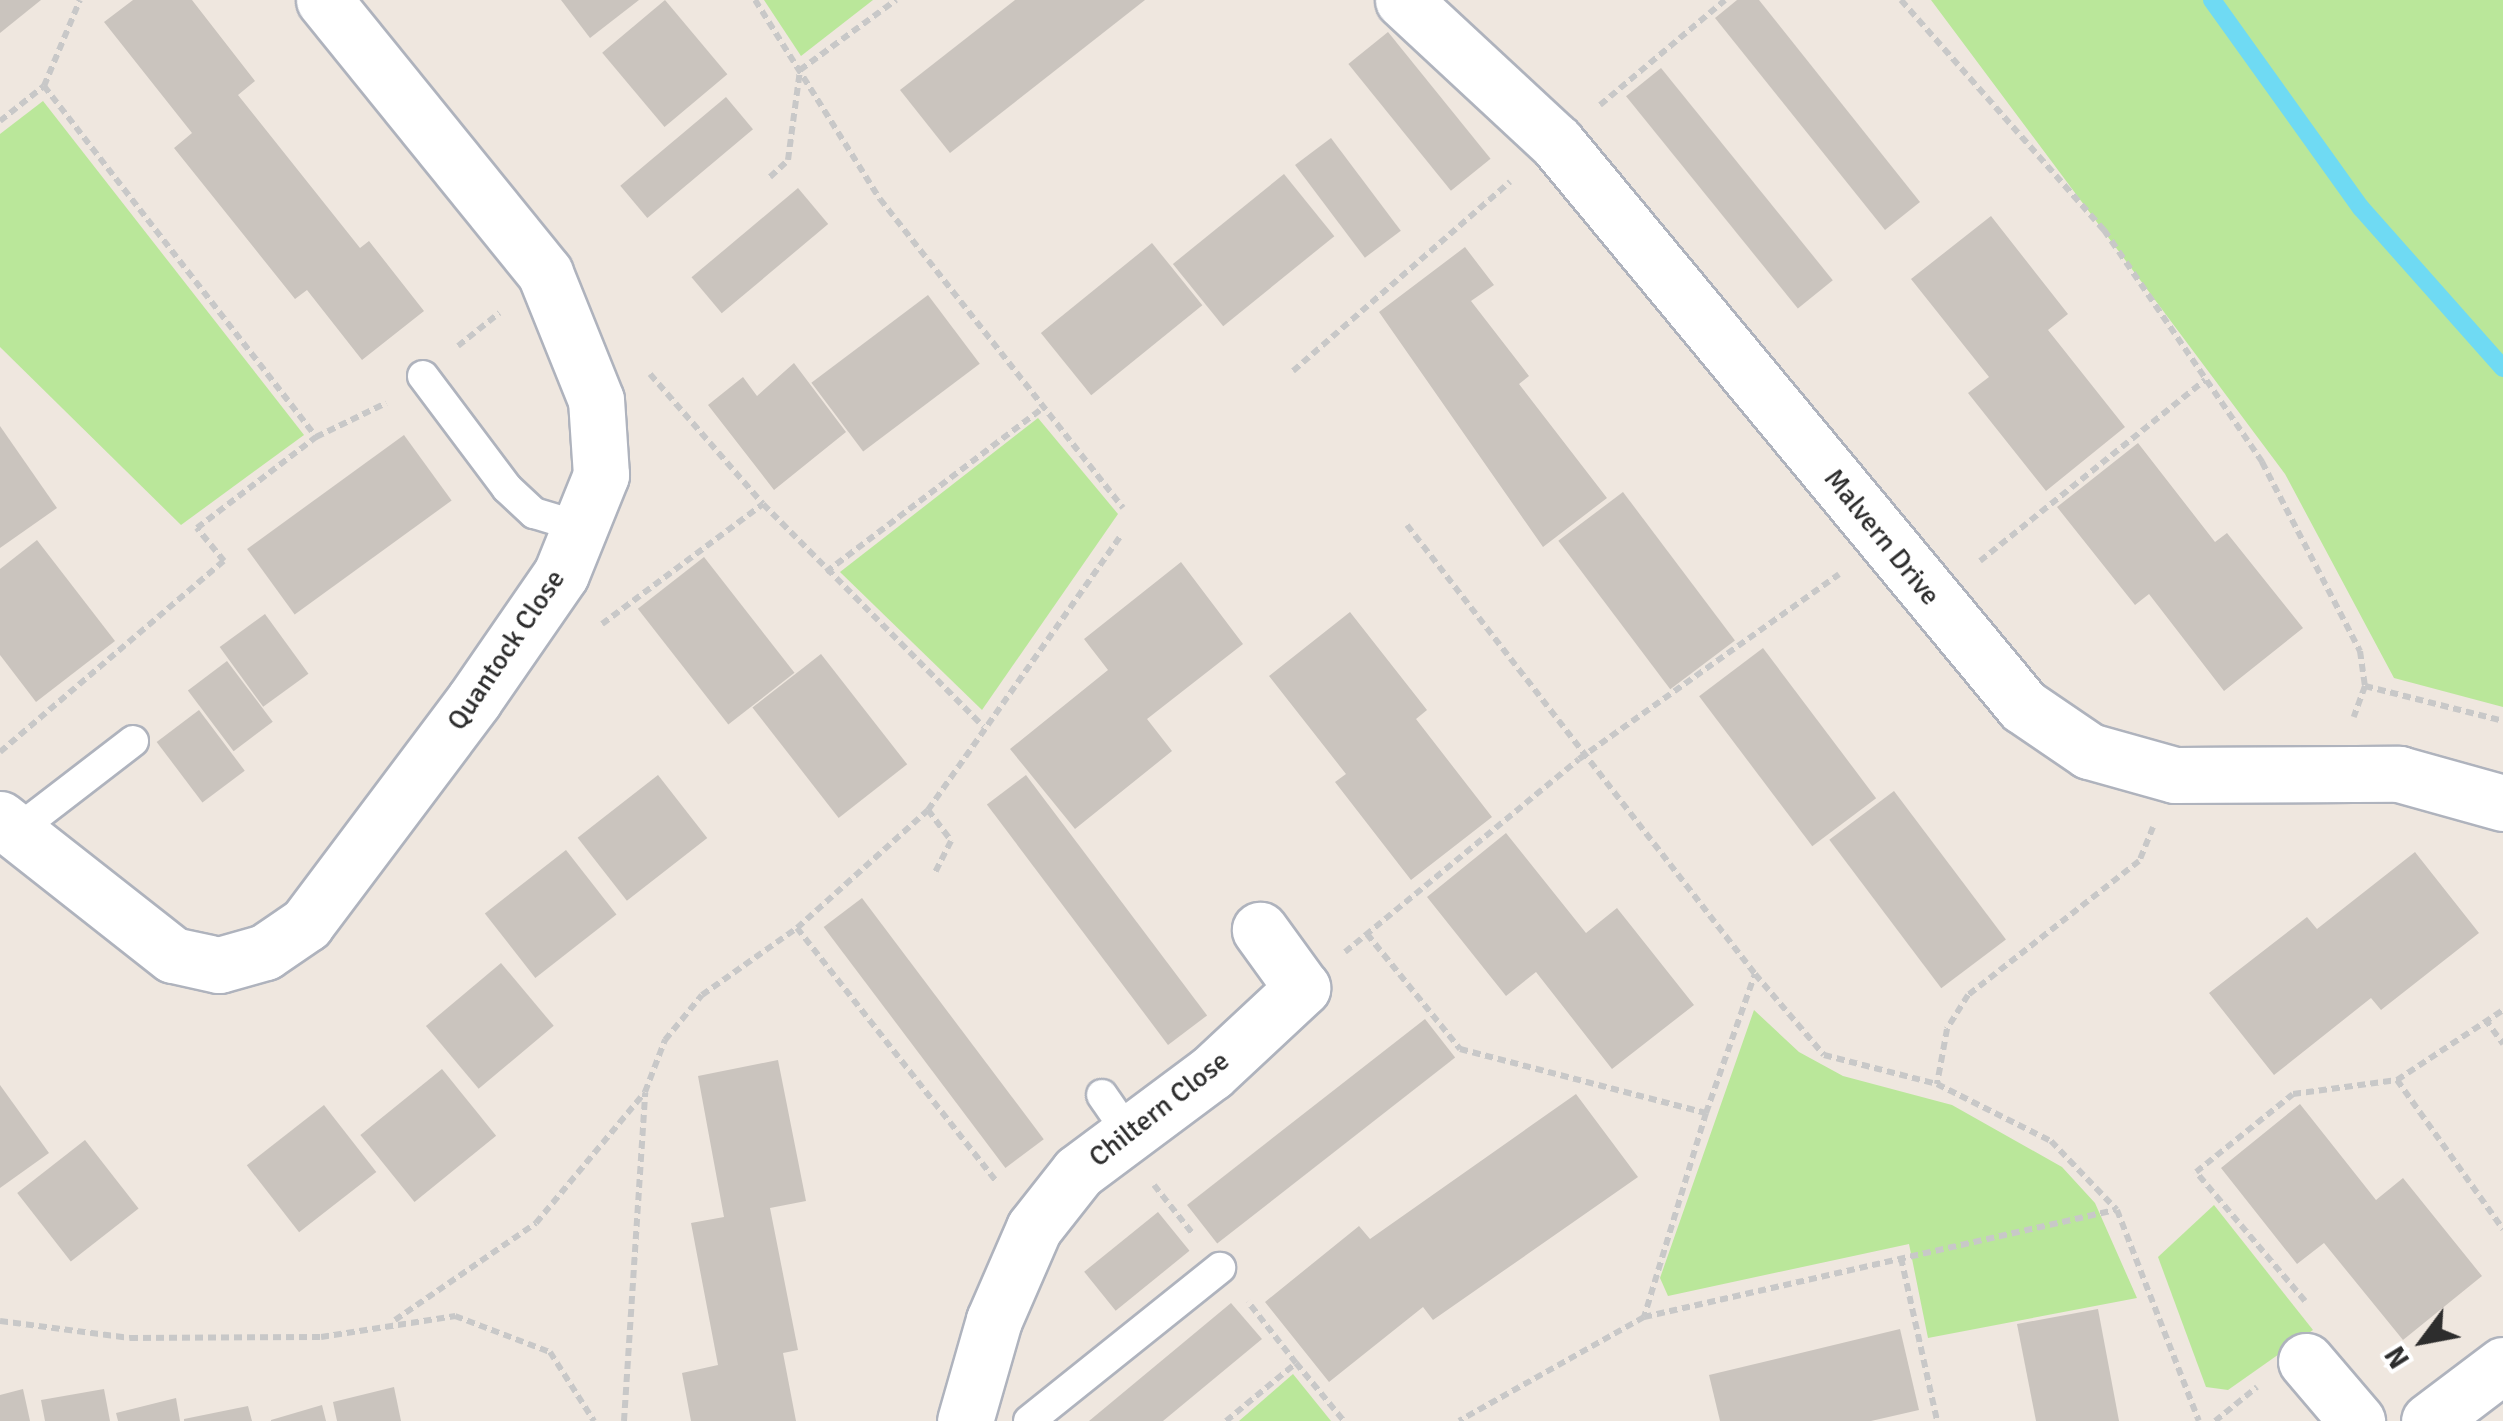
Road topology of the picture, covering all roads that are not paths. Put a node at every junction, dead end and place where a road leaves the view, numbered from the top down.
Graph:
1 (324, 0) edge
2 (1403, 0) edge
3 (423, 376) road end
4 (580, 526) junction
5 (133, 741) dead end
6 (2503, 803) edge
7 (7, 825) edge
8 (1260, 930) dead end
9 (1220, 1268) dead end
10 (2313, 1340) road end
11 (2503, 1366) edge
12 (965, 1421) edge
13 (1029, 1421) edge
14 (2357, 1421) edge
15 (2430, 1421) edge

1 - 4 street, Quantock Close
2 - 6 street, Malvern Drive
3 - 4 lane
4 - 7 street, Quantock Close
5 - 7 lane
8 - 12 street, Chiltern Close
9 - 13 lane
10 - 14 street
11 - 15 street

